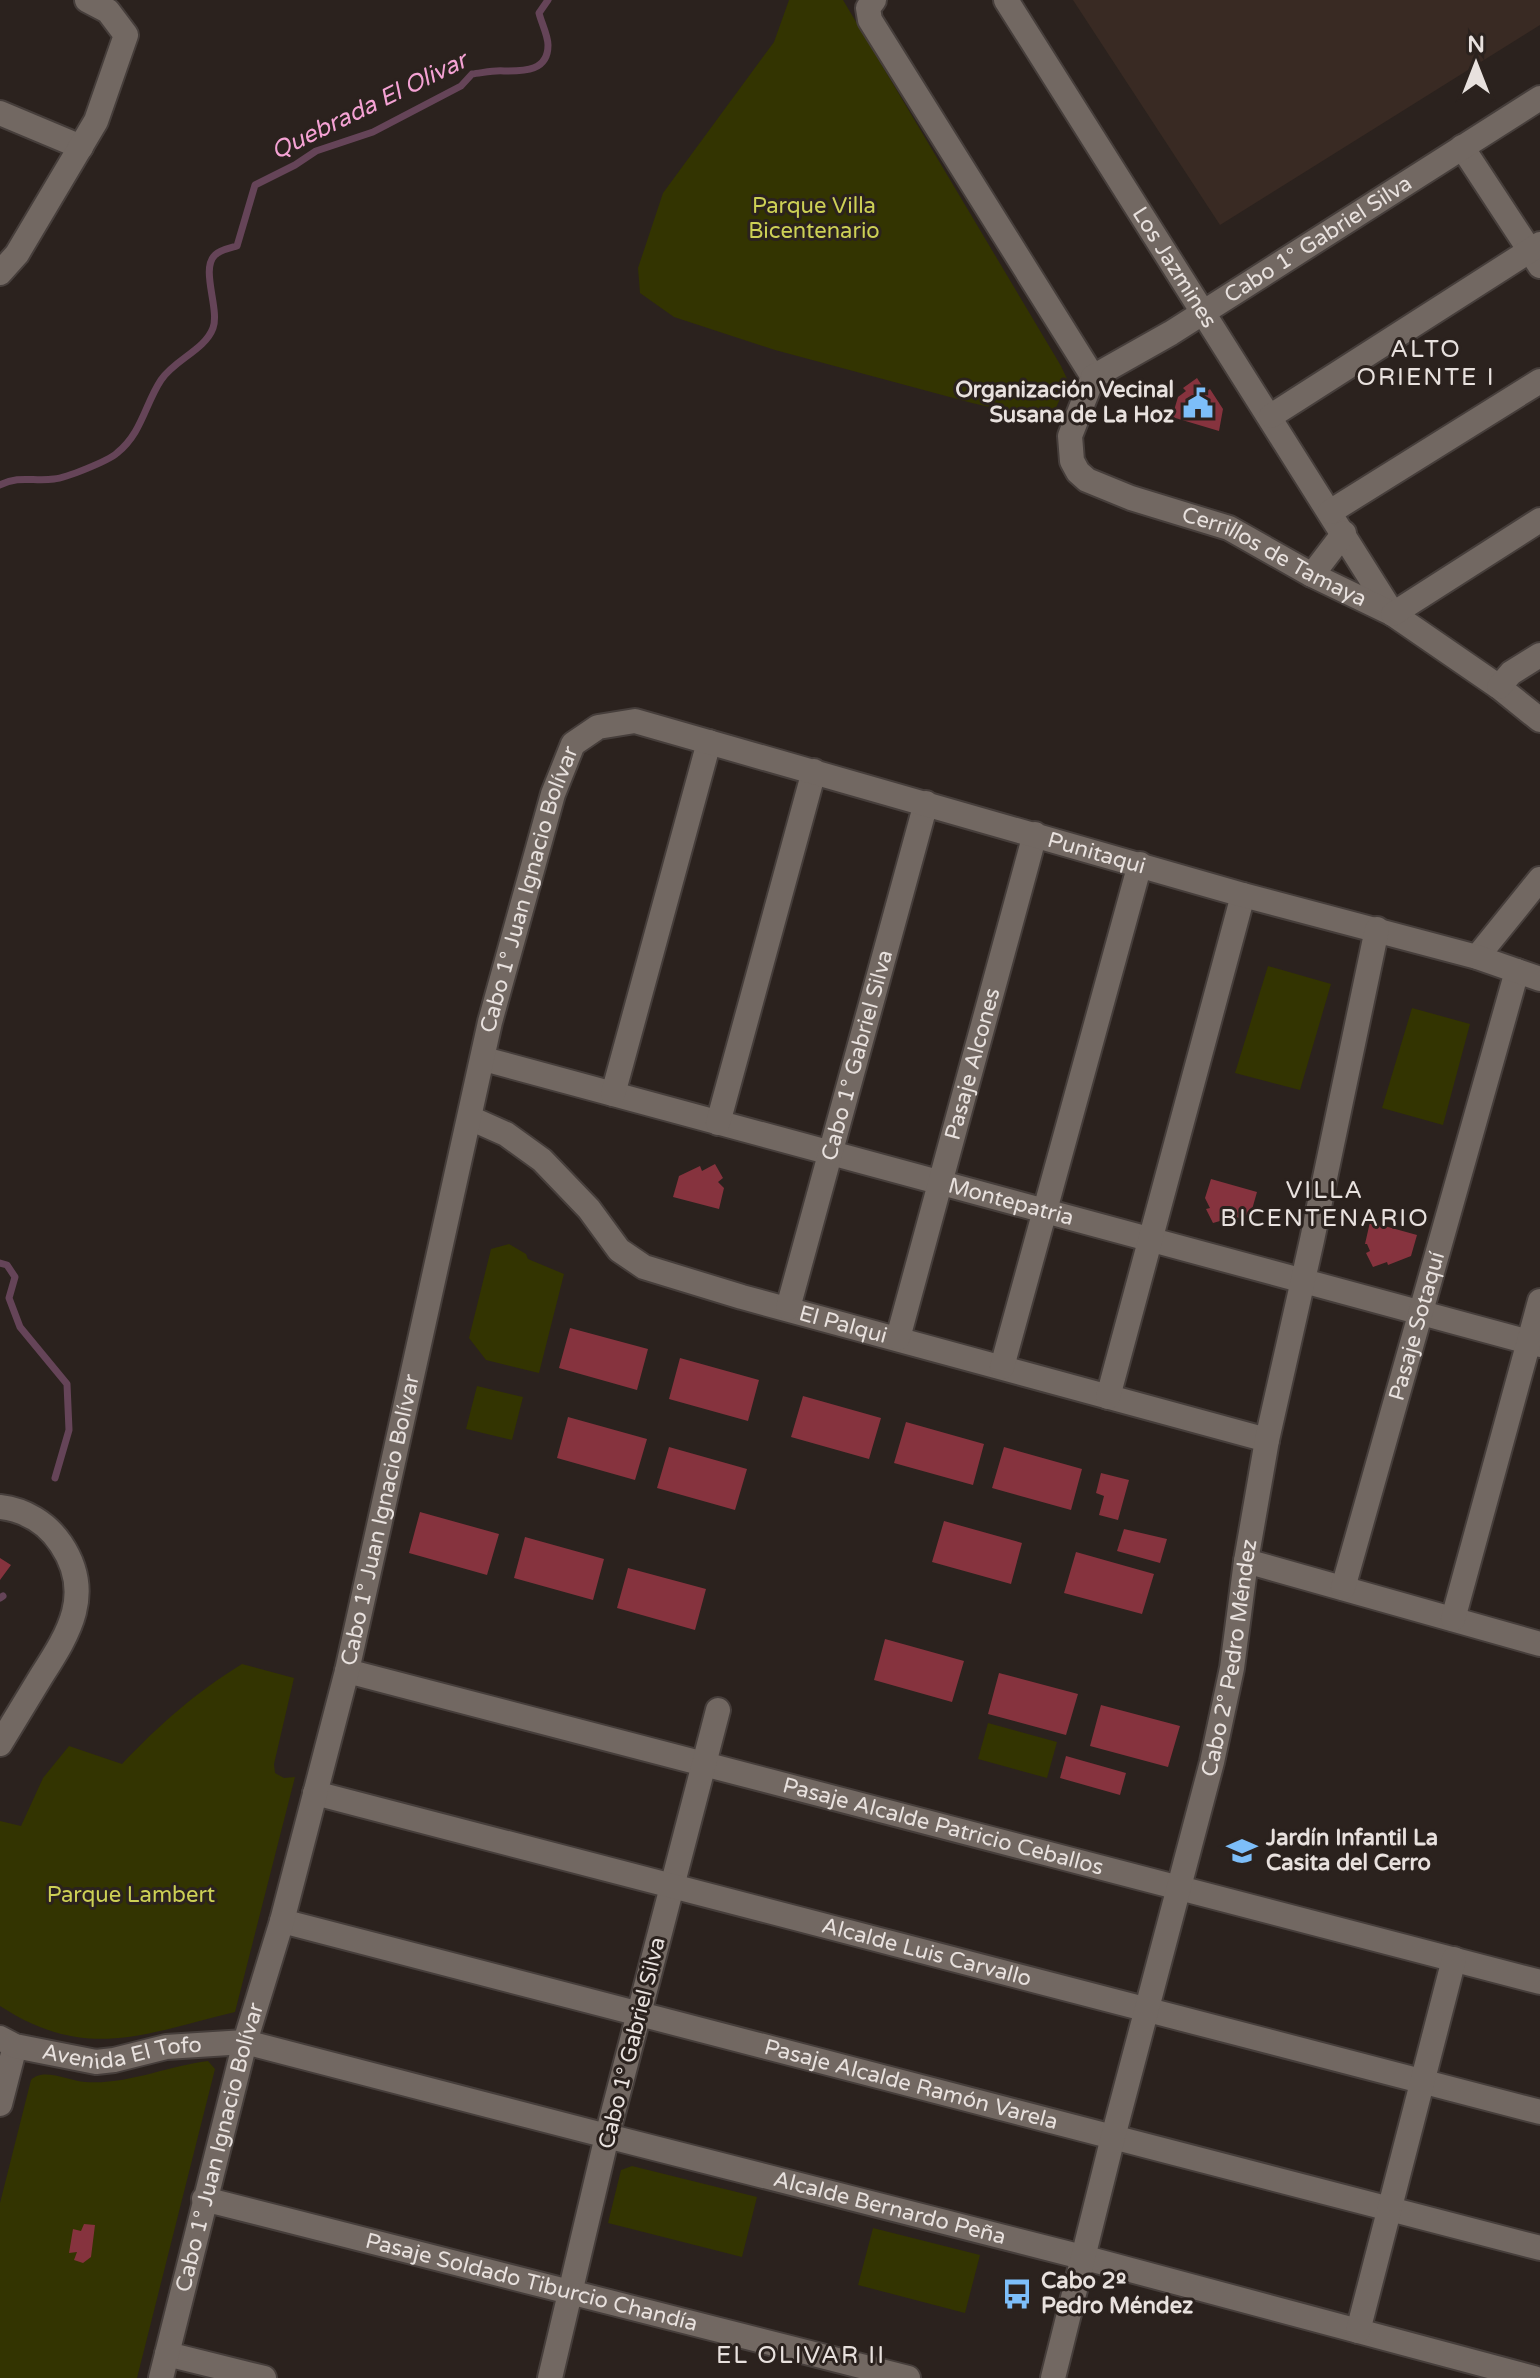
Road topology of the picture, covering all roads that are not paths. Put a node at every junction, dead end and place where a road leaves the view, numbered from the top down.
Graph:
1 (87, 0) edge
2 (1006, 0) edge
3 (871, 4) edge
4 (1540, 98) edge
5 (0, 113) edge
6 (81, 147) junction
7 (1462, 147) junction
8 (8, 250) edge
9 (1537, 254) edge
10 (0, 273) edge
11 (1202, 314) junction
12 (1093, 377) junction
13 (1540, 381) edge
14 (1271, 416) junction
15 (1330, 512) junction
16 (1540, 520) edge
17 (1344, 533) junction
18 (1312, 575) junction
19 (1393, 614) junction
20 (1540, 655) edge
21 (1499, 687) junction
22 (1540, 720) edge
23 (652, 726) joint
24 (709, 742) junction
25 (814, 771) junction
26 (926, 803) junction
27 (1035, 834) junction
28 (1140, 864) junction
29 (1540, 879) edge
30 (1243, 895) junction
31 (1377, 929) junction
32 (1477, 957) junction
33 (1528, 975) edge
34 (484, 1059) junction
35 (613, 1094) junction
36 (470, 1118) junction
37 (718, 1123) junction
38 (830, 1154) junction
39 (940, 1183) junction
40 (1043, 1212) junction
41 (1149, 1241) junction
42 (1303, 1281) junction
43 (1540, 1301) edge
44 (788, 1308) junction
45 (1422, 1314) junction
46 (898, 1338) junction
47 (1534, 1343) edge
48 (1002, 1367) junction
49 (1108, 1397) junction
50 (1267, 1440) junction
51 (0, 1507) edge
52 (1246, 1561) junction
53 (1343, 1588) junction
54 (1453, 1619) junction
55 (1540, 1644) edge
56 (347, 1671) junction
57 (718, 1710) dead end
58 (0, 1744) edge
59 (703, 1765) junction
60 (315, 1793) junction
61 (672, 1886) junction
62 (1180, 1890) junction
63 (282, 1921) junction
64 (1454, 1959) junction
65 (1540, 1982) edge
66 (1147, 2009) junction
67 (639, 2014) junction
68 (8, 2042) edge
69 (245, 2042) junction
70 (1423, 2081) junction
71 (0, 2104) edge
72 (1540, 2112) edge
73 (607, 2136) junction
74 (1113, 2137) junction
75 (204, 2199) junction
76 (1388, 2208) junction
77 (1540, 2248) edge
78 (1082, 2257) junction
79 (571, 2293) junction
80 (1358, 2331) junction
81 (167, 2354) junction
82 (161, 2378) edge
83 (264, 2378) edge
84 (550, 2378) edge
85 (908, 2378) edge
86 (1053, 2378) edge
87 (1534, 2378) edge

1 - 6 street
2 - 11 street, Los Jazmines
3 - 12 street
4 - 7 street, Cabo 1° Gabriel Silva
5 - 6 street
6 - 8 street
7 - 9 street
7 - 11 street, Cabo 1° Gabriel Silva
8 - 10 street
9 - 14 street
11 - 12 street, Cabo 1° Gabriel Silva
11 - 14 street, Los Jazmines
12 - 18 street, Cerrillos de Tamaya
13 - 15 street
14 - 15 street, Los Jazmines
15 - 17 street, Los Jazmines
16 - 19 street
17 - 18 street
17 - 19 street, Los Jazmines
18 - 19 street, Cerrillos de Tamaya
19 - 21 street, Cerrillos de Tamaya
20 - 21 street
21 - 22 street, Cerrillos de Tamaya
23 - 24 street, Punitaqui
23 - 34 street, Cabo 1° Juan Ignacio Bolívar
24 - 25 street, Punitaqui
24 - 35 street
25 - 26 street, Punitaqui
25 - 37 street
26 - 27 street, Punitaqui
26 - 38 street, Cabo 1° Gabriel Silva
27 - 28 street, Punitaqui
27 - 39 street, Pasaje Alcones
28 - 30 street, Punitaqui
28 - 40 street
29 - 32 street
30 - 31 street, Punitaqui
30 - 41 street
31 - 32 street, Punitaqui
31 - 42 street, Cabo 2° Pedro Méndez
32 - 33 street, Punitaqui
33 - 45 street, Pasaje Sotaquí
34 - 35 street, Montepatria
34 - 36 street, Cabo 1° Juan Ignacio Bolívar
35 - 37 street, Montepatria
36 - 44 street, El Palqui
36 - 56 street, Cabo 1° Juan Ignacio Bolívar
37 - 38 street, Montepatria
38 - 39 street, Montepatria
38 - 44 street, Cabo 1° Gabriel Silva
39 - 40 street, Montepatria
39 - 46 street, Pasaje Alcones
40 - 41 street, Montepatria
40 - 48 street
41 - 42 street, Montepatria
41 - 49 street
42 - 45 street, Montepatria
42 - 50 street, Cabo 2° Pedro Méndez
43 - 47 street
44 - 46 street, El Palqui
45 - 47 street, Montepatria
45 - 53 street, Pasaje Sotaquí
46 - 48 street, El Palqui
47 - 54 street
48 - 49 street, El Palqui
49 - 50 street, El Palqui
50 - 52 street, Cabo 2° Pedro Méndez
51 - 58 street
52 - 53 street
52 - 62 street, Cabo 2° Pedro Méndez
53 - 54 street
54 - 55 street
56 - 59 street, Pasaje Alcalde Patricio Ceballos
56 - 60 street, Cabo 1° Juan Ignacio Bolívar
57 - 59 street, Cabo 1° Gabriel Silva
59 - 61 street, Cabo 1° Gabriel Silva
59 - 62 street, Pasaje Alcalde Patricio Ceballos
60 - 61 street, Alcalde Luis Carvallo
60 - 63 street, Cabo 1° Juan Ignacio Bolívar
61 - 66 street, Alcalde Luis Carvallo
61 - 67 street, Cabo 1° Gabriel Silva
62 - 64 street, Pasaje Alcalde Patricio Ceballos
62 - 66 street, Cabo 2° Pedro Méndez
63 - 67 street, Pasaje Alcalde Ramón Varela
63 - 69 street, Cabo 1° Juan Ignacio Bolívar
64 - 65 street, Pasaje Alcalde Patricio Ceballos
64 - 70 street
66 - 70 street, Alcalde Luis Carvallo
66 - 74 street, Cabo 2° Pedro Méndez
67 - 73 street, Cabo 1° Gabriel Silva
67 - 74 street, Pasaje Alcalde Ramón Varela
68 - 69 street, Avenida El Tofo
68 - 71 street
69 - 73 street, Alcalde Bernardo Peña
69 - 75 street, Cabo 1° Juan Ignacio Bolívar
70 - 72 street, Alcalde Luis Carvallo
70 - 76 street
73 - 78 street, Alcalde Bernardo Peña
73 - 79 street, Cabo 1° Gabriel Silva
74 - 76 street, Pasaje Alcalde Ramón Varela
74 - 78 street, Cabo 2° Pedro Méndez
75 - 79 street, Pasaje Soldado Tiburcio Chandía
75 - 81 street, Cabo 1° Juan Ignacio Bolívar
76 - 77 street, Pasaje Alcalde Ramón Varela
76 - 80 street
78 - 80 street, Alcalde Bernardo Peña
78 - 86 street, Cabo 2° Pedro Méndez
79 - 84 street, Cabo 1° Gabriel Silva
79 - 85 street, Pasaje Soldado Tiburcio Chandía
80 - 87 street, Alcalde Bernardo Peña
81 - 82 street, Cabo 1° Juan Ignacio Bolívar
81 - 83 street

